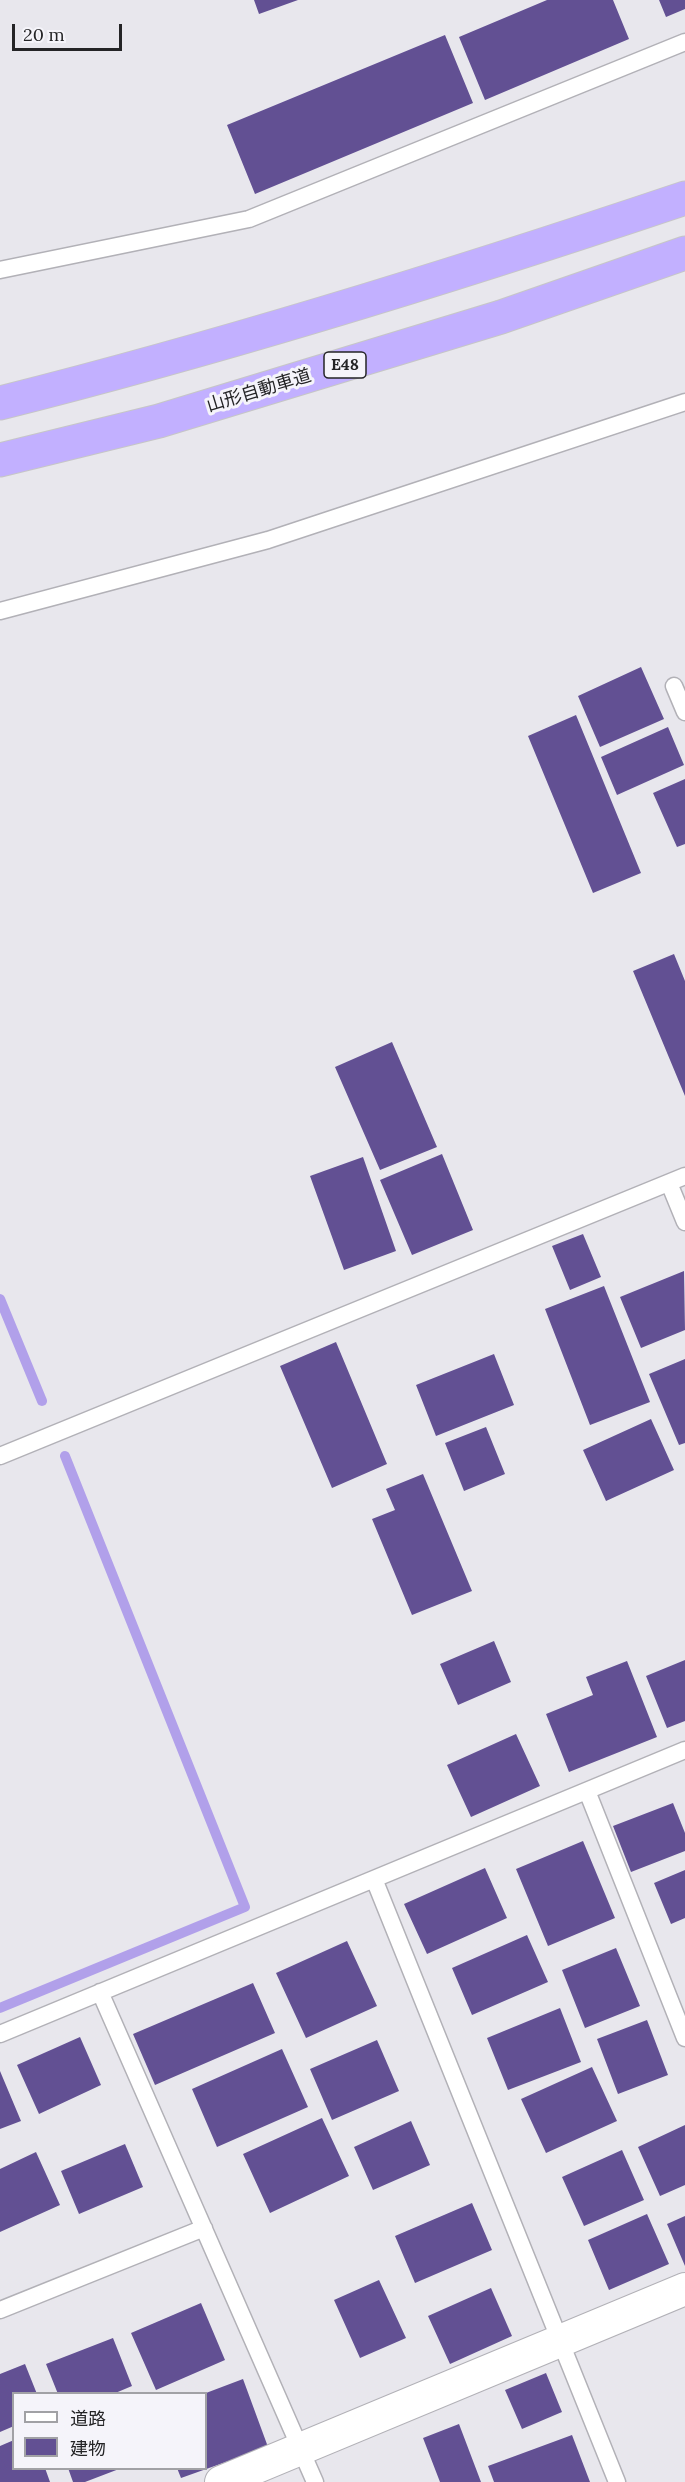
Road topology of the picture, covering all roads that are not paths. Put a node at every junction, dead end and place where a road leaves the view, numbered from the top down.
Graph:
1 (685, 42) edge
2 (685, 198) edge
3 (685, 253) edge
4 (0, 270) edge
5 (685, 402) edge
6 (0, 403) edge
7 (0, 460) edge
8 (0, 611) edge
9 (674, 686) dead end
10 (685, 712) edge
11 (685, 1176) edge
12 (669, 1183) junction
13 (685, 1222) edge
14 (0, 1456) edge
15 (685, 1750) edge
16 (587, 1791) junction
17 (374, 1879) junction
18 (100, 1992) junction
19 (0, 2034) edge
20 (685, 2038) edge
21 (204, 2228) junction
22 (685, 2289) edge
23 (0, 2310) edge
24 (562, 2340) junction
25 (300, 2448) junction
26 (221, 2482) edge
27 (315, 2482) edge
28 (617, 2482) edge

1 - 4 lane
2 - 6 highway
3 - 7 highway, 山形自動車道 / E48
5 - 8 lane
9 - 10 lane
11 - 12 lane
12 - 13 lane
12 - 14 lane
15 - 16 lane
16 - 17 lane
16 - 20 lane
17 - 18 lane
17 - 24 lane
18 - 19 lane
18 - 21 lane
21 - 23 lane
21 - 25 lane
22 - 24 street
24 - 25 street
24 - 28 lane
25 - 26 street
25 - 27 lane

